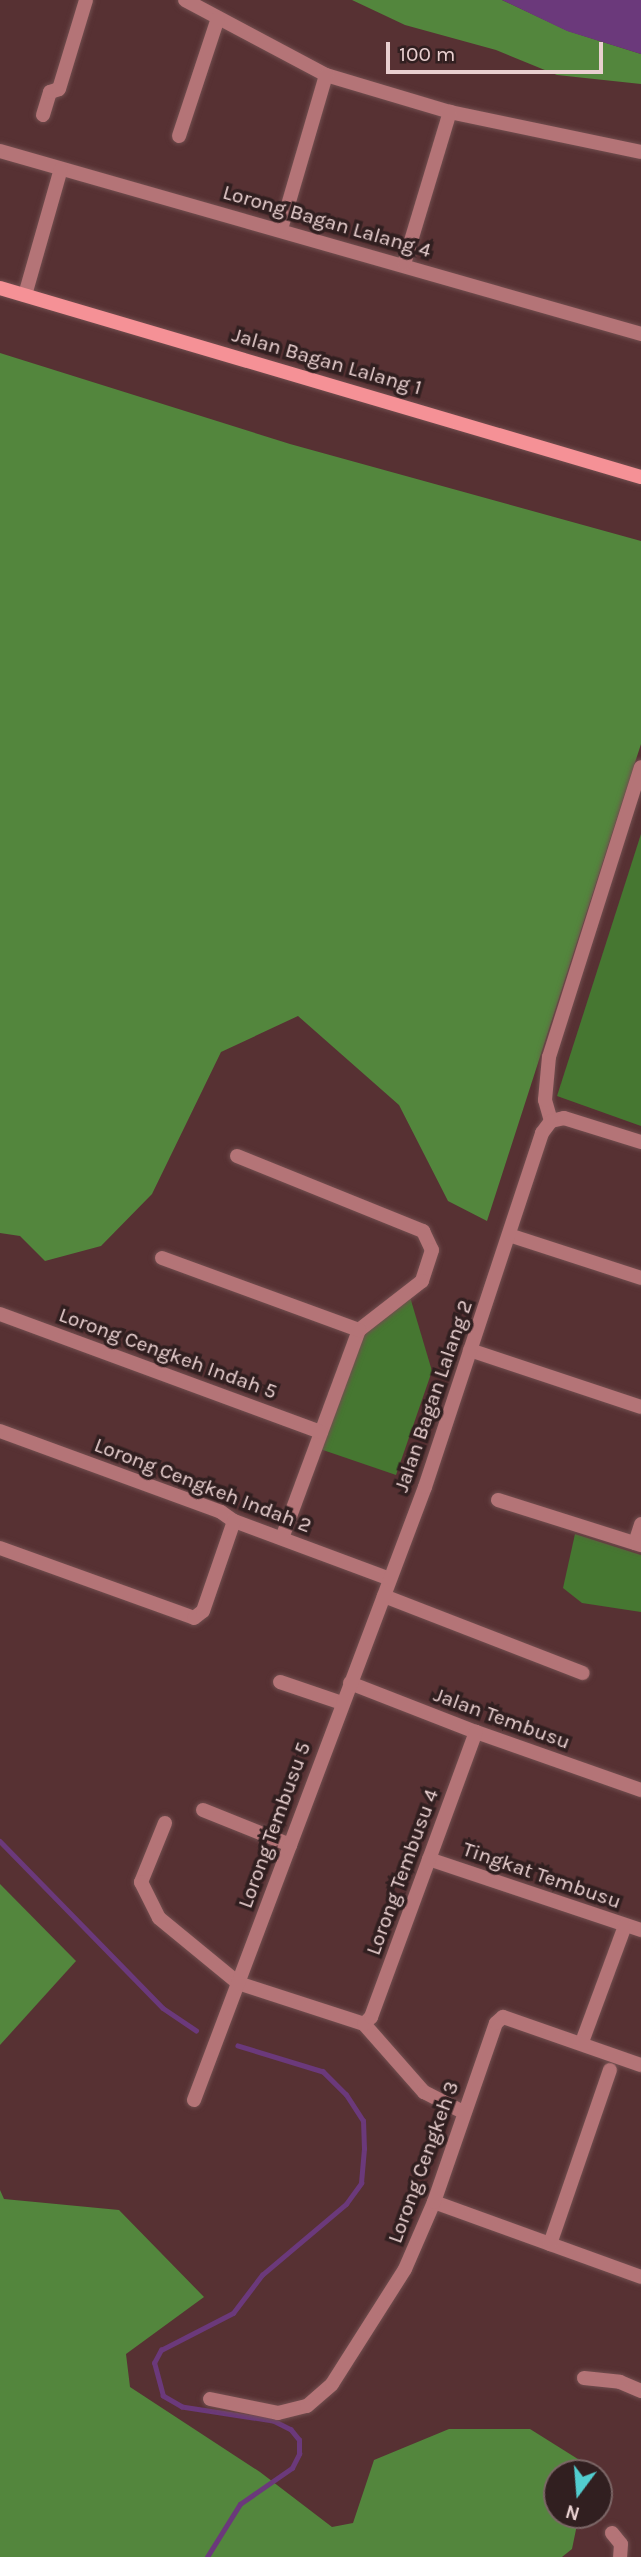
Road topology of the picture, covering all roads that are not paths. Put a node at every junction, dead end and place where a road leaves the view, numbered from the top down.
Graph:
1 (86, 0) edge
2 (185, 0) edge
3 (218, 18) junction
4 (326, 75) junction
5 (450, 112) junction
6 (43, 115) dead end
7 (179, 136) dead end
8 (0, 150) edge
9 (641, 152) edge
10 (61, 169) junction
11 (281, 229) junction
12 (404, 264) junction
13 (0, 288) edge
14 (25, 295) junction
15 (641, 334) edge
16 (641, 477) edge
17 (641, 767) edge
18 (551, 1121) junction
19 (641, 1142) edge
20 (237, 1156) dead end
21 (509, 1235) junction
22 (162, 1258) dead end
23 (641, 1278) edge
24 (0, 1314) edge
25 (359, 1330) junction
26 (470, 1350) junction
27 (641, 1407) edge
28 (0, 1431) edge
29 (321, 1432) junction
30 (498, 1500) dead end
31 (234, 1521) junction
32 (641, 1524) edge
33 (282, 1538) junction
34 (638, 1544) edge
35 (0, 1548) edge
36 (390, 1579) junction
37 (384, 1596) junction
38 (583, 1673) dead end
39 (279, 1682) dead end
40 (350, 1683) junction
41 (342, 1703) junction
42 (476, 1732) junction
43 (641, 1790) edge
44 (203, 1810) dead end
45 (165, 1823) dead end
46 (290, 1845) junction
47 (429, 1859) junction
48 (625, 1926) junction
49 (641, 1930) edge
50 (238, 1983) junction
51 (364, 2024) junction
52 (582, 2042) junction
53 (641, 2065) edge
54 (610, 2070) dead end
55 (194, 2100) dead end
56 (463, 2112) junction
57 (434, 2202) junction
58 (550, 2244) junction
59 (641, 2277) edge
60 (584, 2378) dead end
61 (641, 2391) edge
62 (210, 2399) dead end
63 (612, 2533) dead end
64 (620, 2557) edge

1 - 6 street
2 - 3 street
3 - 4 street
3 - 7 street
4 - 5 street
4 - 11 street
5 - 9 street
5 - 12 street
8 - 10 street, Lorong Bagan Lalang 4
10 - 11 street, Lorong Bagan Lalang 4
10 - 14 street
11 - 12 street, Lorong Bagan Lalang 4
12 - 15 street, Lorong Bagan Lalang 4
13 - 14 main road, Jalan Bagan Lalang 1
14 - 16 main road, Jalan Bagan Lalang 1
17 - 18 street
18 - 19 street
18 - 21 street, Jalan Bagan Lalang 2
20 - 25 street
21 - 23 street
21 - 26 street, Jalan Bagan Lalang 2
22 - 25 street
24 - 29 street, Lorong Cengkeh Indah 5
25 - 29 street
26 - 27 street
26 - 36 street, Jalan Bagan Lalang 2
28 - 31 street, Lorong Cengkeh Indah 2
29 - 33 street
30 - 34 street
31 - 33 street, Lorong Cengkeh Indah 2
31 - 35 street
32 - 34 street
33 - 36 street, Lorong Cengkeh Indah 2
36 - 37 street, Jalan Bagan Lalang 2
37 - 38 street
37 - 40 street, Jalan Bagan Lalang 2
39 - 41 street
40 - 41 street, Lorong Tembusu 5
40 - 42 street, Jalan Tembusu
41 - 46 street, Lorong Tembusu 5
42 - 43 street, Jalan Tembusu
42 - 47 street, Lorong Tembusu 4
44 - 46 street
45 - 50 street
46 - 50 street, Lorong Tembusu 5
47 - 48 street, Tingkat Tembusu
47 - 51 street, Lorong Tembusu 4
48 - 49 street, Tingkat Tembusu
48 - 52 street
50 - 51 street
50 - 55 street, Lorong Tembusu 5
51 - 56 street
52 - 53 street
52 - 56 street, Lorong Cengkeh 3
54 - 58 street
56 - 57 street, Lorong Cengkeh 3
57 - 58 street
57 - 62 street, Lorong Cengkeh 3
58 - 59 street
60 - 61 street
63 - 64 street

